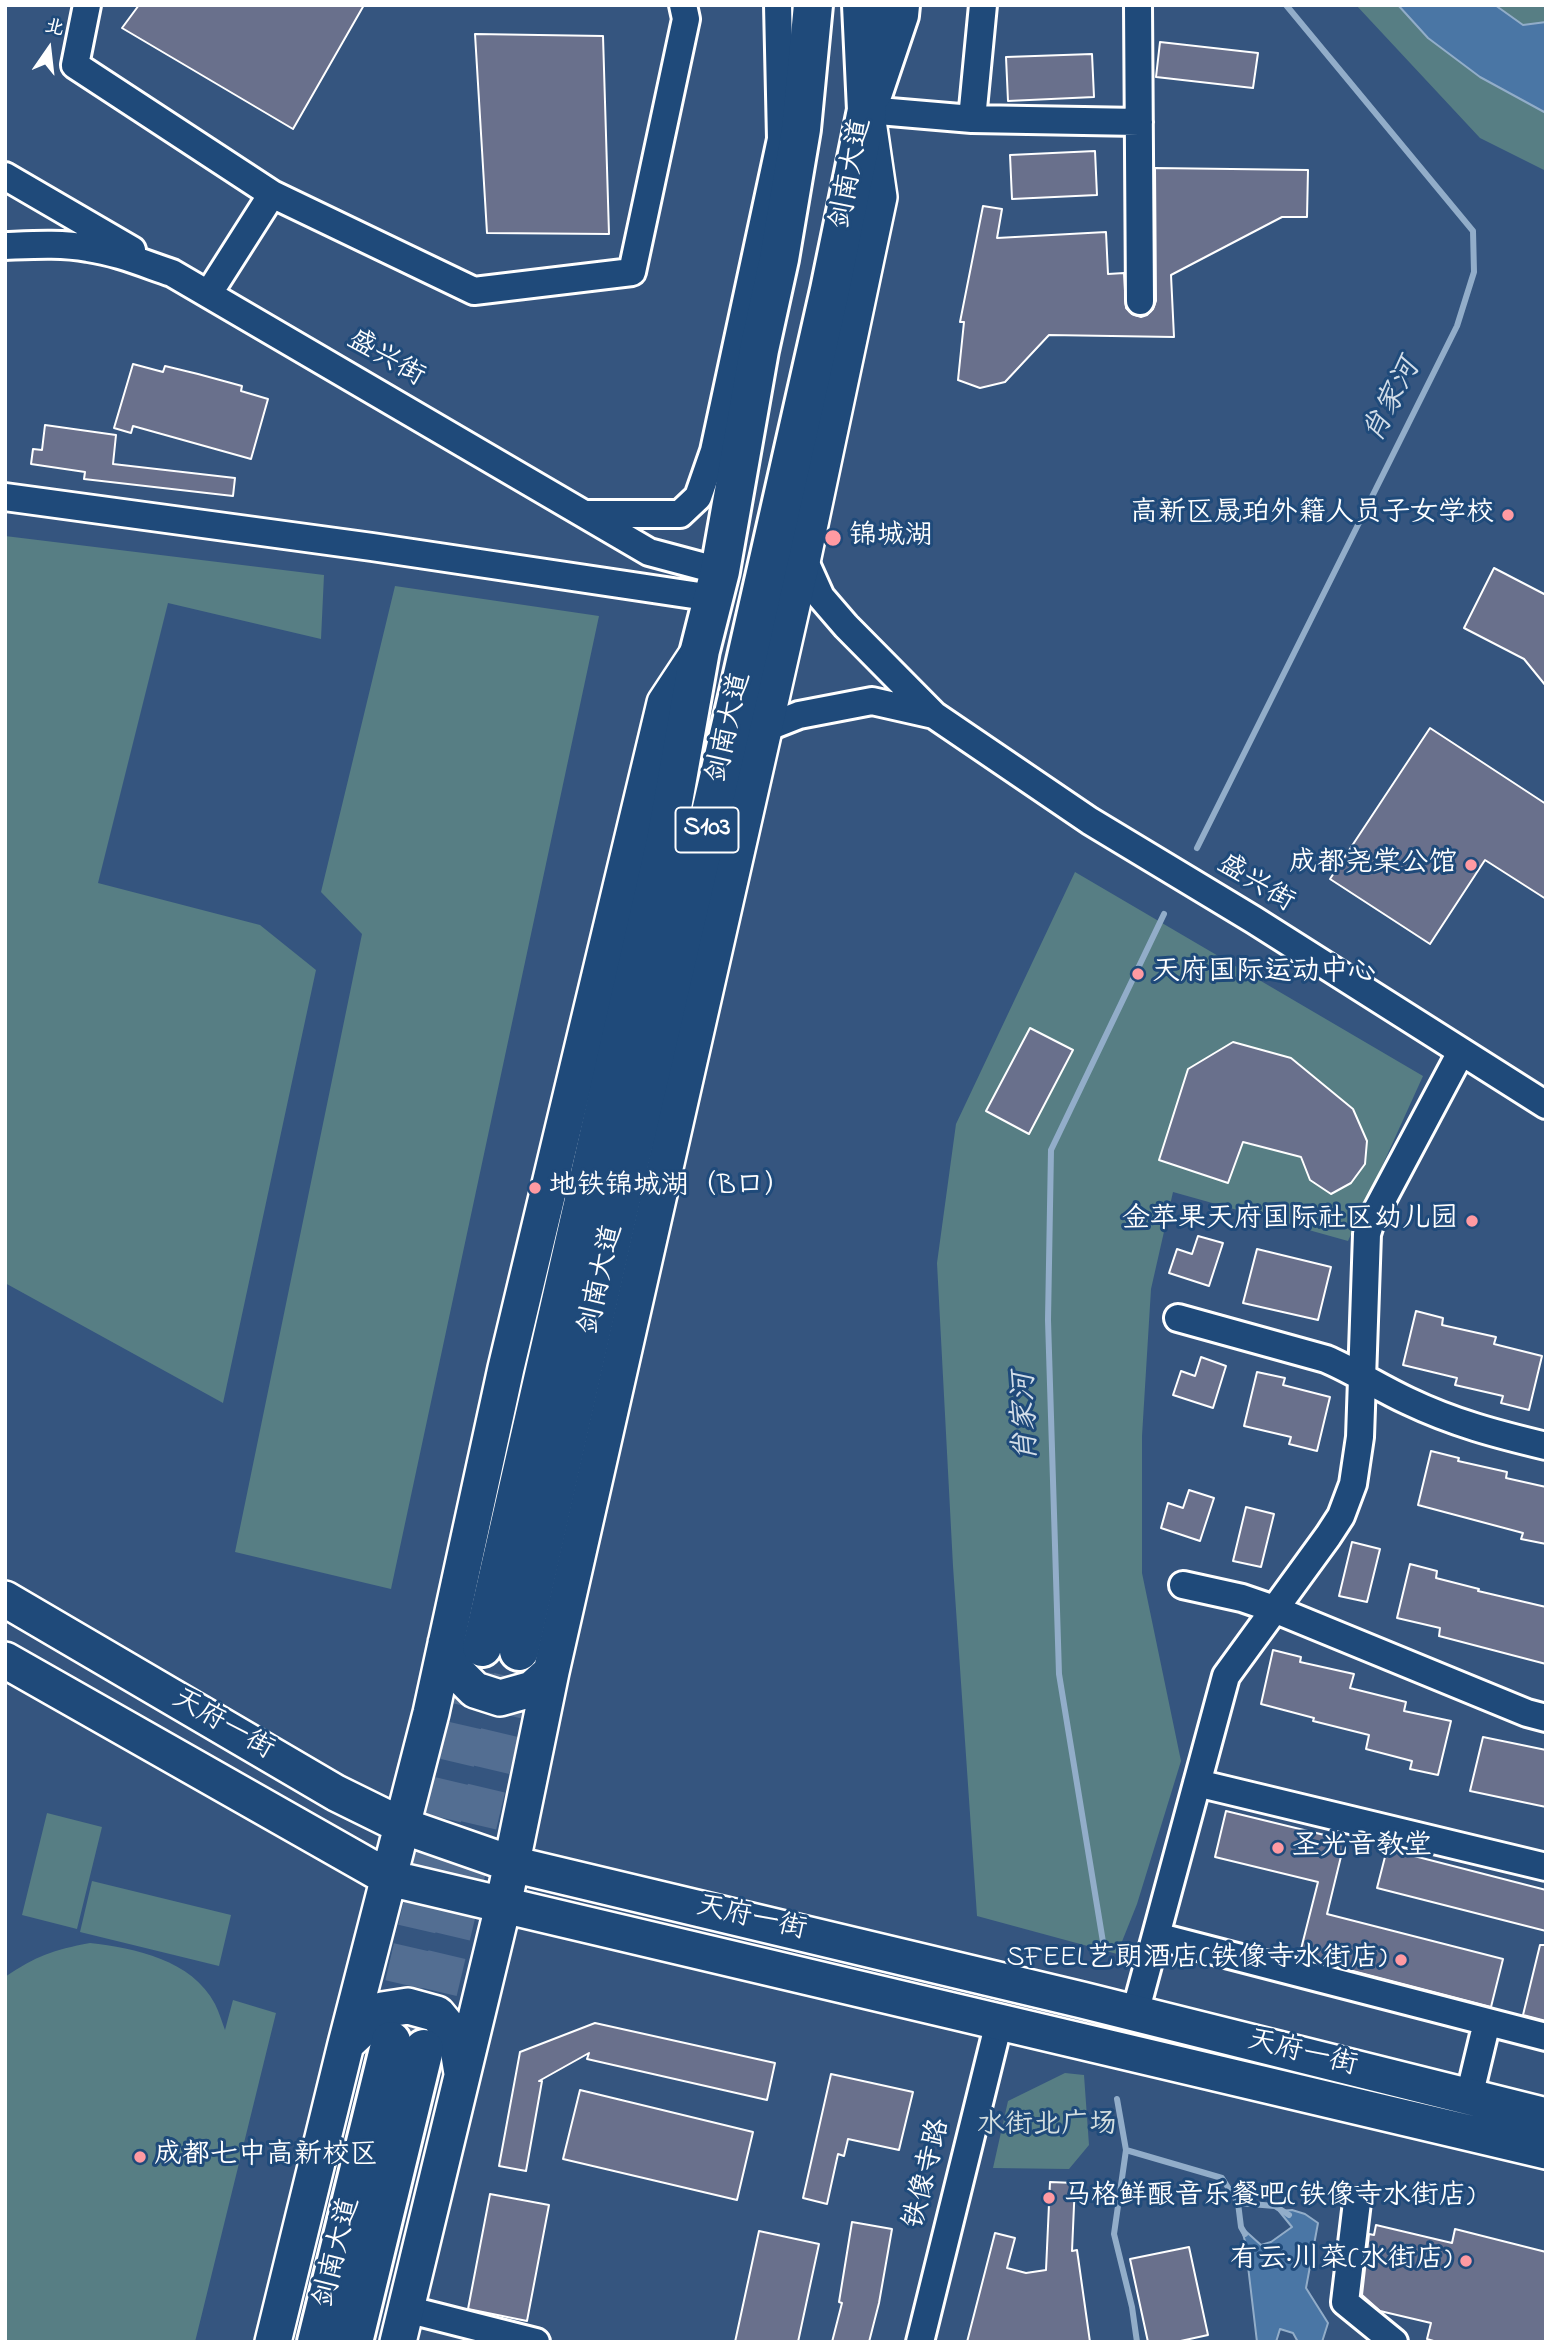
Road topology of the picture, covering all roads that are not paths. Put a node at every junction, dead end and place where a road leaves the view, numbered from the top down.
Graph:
1 (88, 5) edge
2 (683, 5) edge
3 (778, 5) edge
4 (813, 5) edge
5 (862, 5) edge
6 (900, 5) edge
7 (983, 5) edge
8 (1138, 5) edge
9 (867, 110) junction
10 (972, 119) junction
11 (1139, 122) junction
12 (5, 176) edge
13 (272, 194) junction
14 (5, 246) edge
15 (172, 273) junction
16 (209, 293) junction
17 (1140, 301) dead end
18 (5, 497) edge
19 (586, 514) junction
20 (803, 557) junction
21 (717, 585) junction
22 (934, 715) junction
23 (766, 728) junction
24 (1461, 1052) junction
25 (1546, 1105) edge
26 (1178, 1318) dead end
27 (1362, 1377) junction
28 (1546, 1446) edge
29 (1183, 1585) dead end
30 (5, 1599) edge
31 (1274, 1609) junction
32 (483, 1647) junction
33 (5, 1660) edge
34 (551, 1672) junction
35 (1546, 1718) edge
36 (1197, 1783) junction
37 (403, 1826) junction
38 (512, 1864) junction
39 (1546, 1867) edge
40 (389, 1878) junction
41 (503, 1906) junction
42 (1156, 1936) junction
43 (1135, 2013) junction
44 (999, 2022) junction
45 (1487, 2022) junction
46 (1546, 2037) edge
47 (346, 2044) junction
48 (462, 2076) junction
49 (1469, 2096) junction
50 (1546, 2116) edge
51 (1546, 2151) edge
52 (1357, 2202) dead end
53 (402, 2326) edge
54 (273, 2342) edge
55 (317, 2342) edge
56 (353, 2342) edge
57 (536, 2342) edge
58 (920, 2342) edge
59 (1394, 2342) edge

1 - 13 street
2 - 13 street
3 - 19 street
4 - 21 highway, 剑南大道 / S103
5 - 9 highway, 剑南大道 / S103
6 - 9 highway
7 - 10 street
8 - 11 street
9 - 10 street
9 - 20 main road
9 - 32 highway, 剑南大道 / S103
10 - 11 street
11 - 17 street
12 - 15 street
13 - 16 street
14 - 15 street, 盛兴街
15 - 16 street, 盛兴街
16 - 19 street, 盛兴街
18 - 21 street
19 - 21 street, 盛兴街
20 - 22 street
20 - 23 main road
21 - 32 highway, 剑南大道 / S103
22 - 23 street
22 - 24 street, 盛兴街
23 - 34 main road
24 - 25 street, 盛兴街
24 - 27 street
26 - 27 street
27 - 28 street
27 - 31 street
29 - 31 street
30 - 37 main road, 天府一街
31 - 35 street
31 - 36 street
32 - 34 main road
32 - 37 main road
33 - 40 main road, 天府一街
34 - 38 main road
36 - 39 street
36 - 42 street
37 - 38 main road, 天府一街
37 - 40 main road
38 - 41 main road
38 - 43 main road, 天府一街
40 - 41 main road, 天府一街
40 - 47 main road
41 - 44 main road, 天府一街
41 - 48 main road
42 - 43 street
42 - 45 street
43 - 49 main road, 天府一街
44 - 51 main road, 天府一街
44 - 58 street, 铁像寺路
45 - 46 street
45 - 49 street
47 - 48 main road
47 - 54 main road
48 - 53 main road
49 - 50 main road, 天府一街
52 - 59 street
53 - 57 street
55 - 56 highway, 剑南大道

